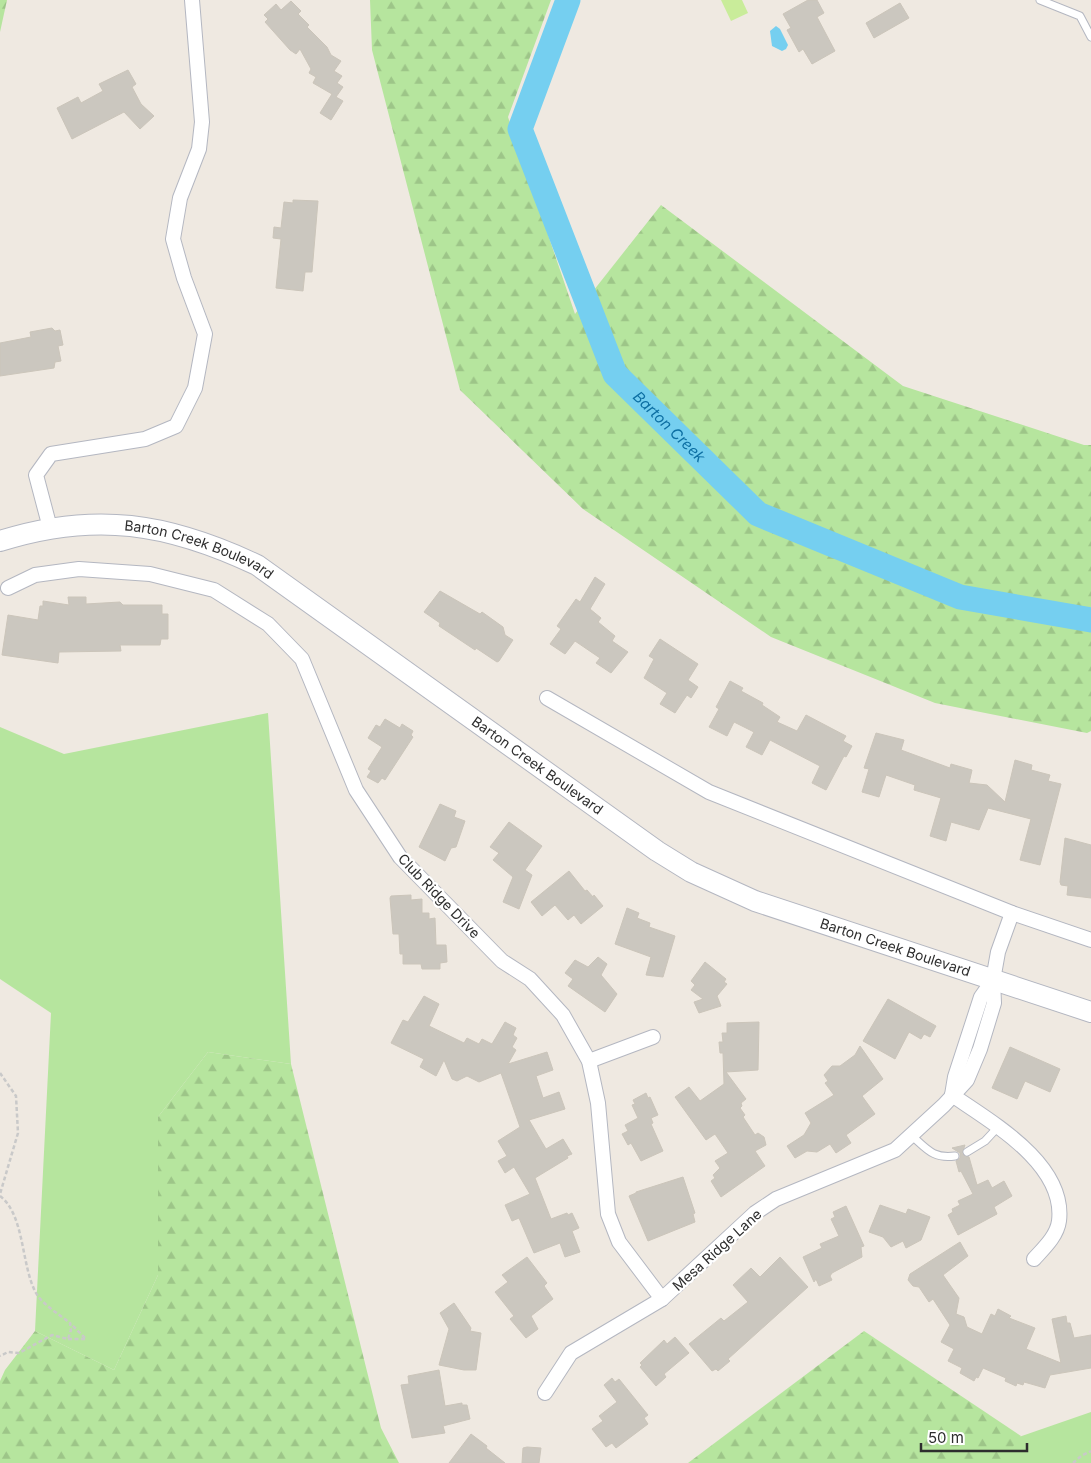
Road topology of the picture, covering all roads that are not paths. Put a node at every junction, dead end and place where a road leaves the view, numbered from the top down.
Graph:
1 (192, 0) edge
2 (1040, 0) edge
3 (1091, 37) edge
4 (50, 528) junction
5 (0, 540) edge
6 (8, 588) dead end
7 (547, 698) dead end
8 (1012, 913) junction
9 (1091, 940) edge
10 (993, 980) junction
11 (1091, 1012) edge
12 (653, 1037) dead end
13 (589, 1061) junction
14 (952, 1095) junction
15 (998, 1127) junction
16 (911, 1136) junction
17 (967, 1152) dead end
18 (955, 1156) dead end
19 (1034, 1259) dead end
20 (662, 1299) junction
21 (545, 1393) dead end

1 - 4 street
2 - 3 lane
4 - 5 street, Barton Creek Boulevard
4 - 10 street, Barton Creek Boulevard
6 - 13 street, Club Ridge Drive
7 - 8 street
8 - 9 street
8 - 10 street
10 - 11 street, Barton Creek Boulevard
10 - 14 street
12 - 13 street
13 - 20 street, Club Ridge Drive
14 - 15 street
14 - 16 street, Mesa Ridge Lane
15 - 17 lane
15 - 19 street
16 - 18 lane
16 - 20 street, Mesa Ridge Lane
20 - 21 street, Mesa Ridge Lane

